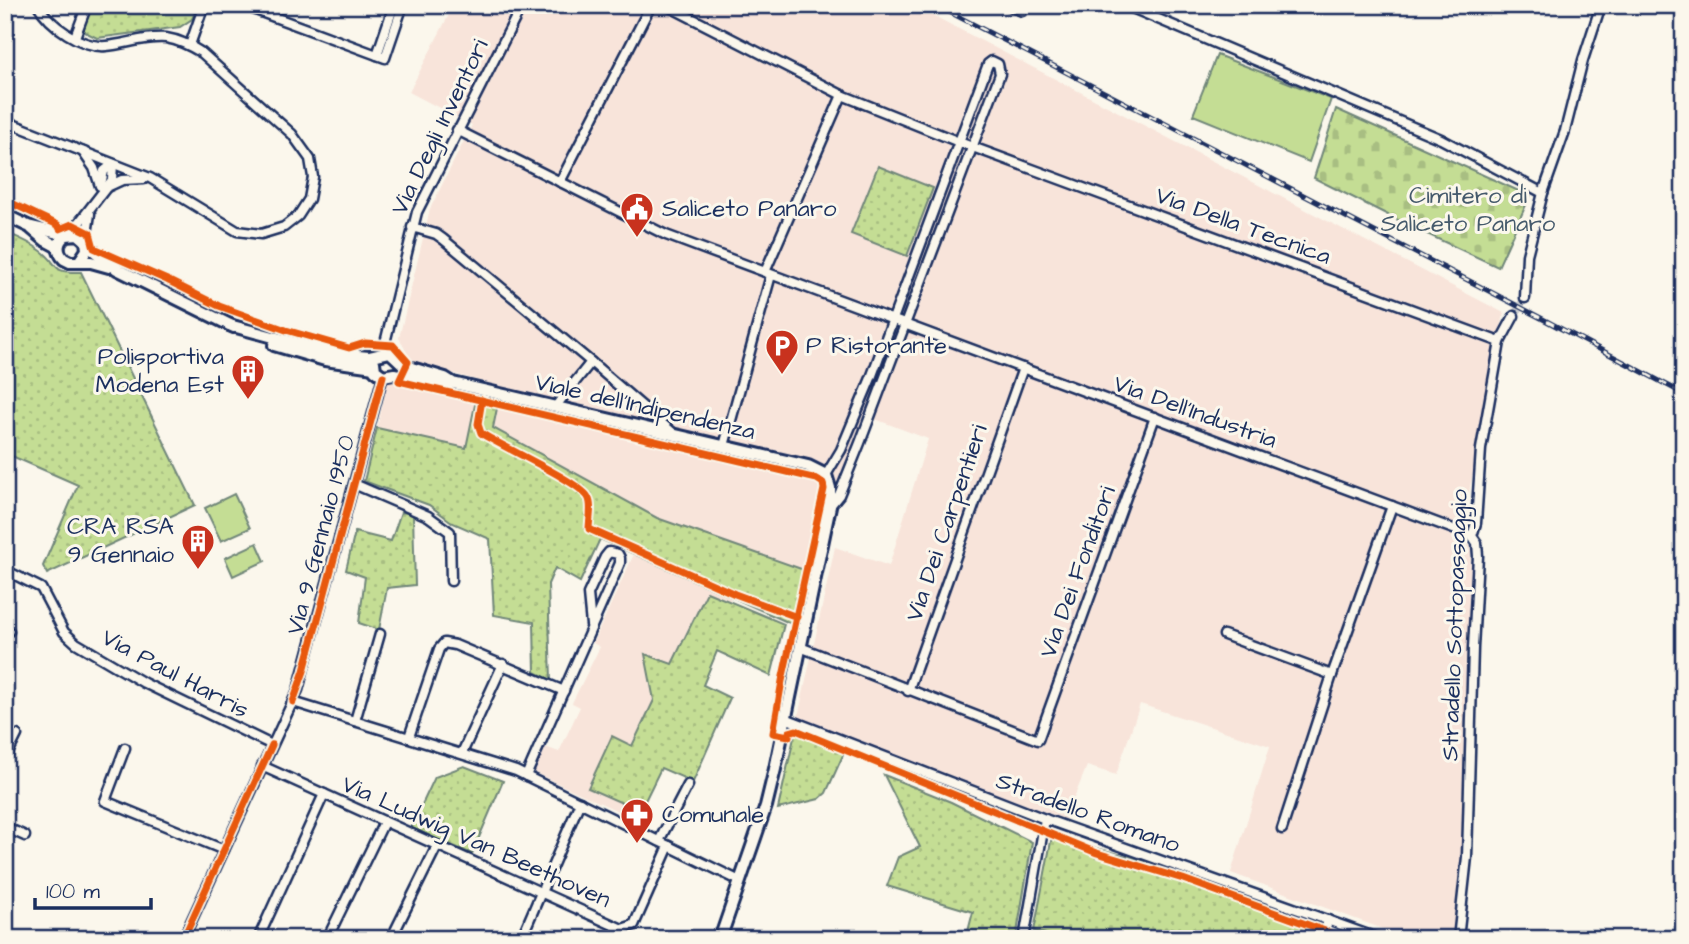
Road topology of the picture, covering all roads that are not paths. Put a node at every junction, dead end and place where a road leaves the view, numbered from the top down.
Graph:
1 (38, 5) edge
2 (87, 5) edge
3 (204, 5) edge
4 (242, 5) edge
5 (394, 5) edge
6 (403, 5) edge
7 (522, 5) edge
8 (651, 5) edge
9 (666, 5) edge
10 (1008, 5) edge
11 (1024, 5) edge
12 (1125, 5) edge
13 (1601, 5) edge
14 (75, 37) junction
15 (190, 45) junction
16 (381, 56) junction
17 (842, 95) junction
18 (5, 121) edge
19 (457, 130) junction
20 (959, 142) junction
21 (972, 146) junction
22 (83, 152) junction
23 (113, 164) junction
24 (150, 178) junction
25 (560, 182) junction
26 (102, 190) junction
27 (1543, 193) junction
28 (91, 211) junction
29 (5, 215) edge
30 (28, 226) junction
31 (412, 228) junction
32 (69, 234) junction
33 (87, 244) junction
34 (58, 247) junction
35 (80, 260) junction
36 (117, 269) junction
37 (768, 274) junction
38 (1525, 298) tunnel mouth
39 (1514, 316) tunnel mouth
40 (893, 320) junction
41 (905, 324) junction
42 (1500, 342) junction
43 (379, 358) junction
44 (399, 362) junction
45 (591, 362) junction
46 (1023, 368) junction
47 (389, 375) junction
48 (453, 383) junction
49 (555, 407) junction
50 (1155, 417) junction
51 (675, 435) junction
52 (724, 446) junction
53 (826, 475) junction
54 (354, 484) junction
55 (831, 506) junction
56 (1392, 506) junction
57 (1472, 536) junction
58 (5, 570) edge
59 (451, 581) dead end
60 (591, 625) junction
61 (380, 634) dead end
62 (1224, 635) dead end
63 (800, 647) junction
64 (503, 664) junction
65 (1332, 675) junction
66 (564, 691) junction
67 (908, 691) junction
68 (293, 702) junction
69 (785, 719) junction
70 (355, 721) junction
71 (17, 735) dead end
72 (409, 737) junction
73 (272, 745) junction
74 (125, 748) dead end
75 (462, 753) junction
76 (5, 759) edge
77 (262, 766) junction
78 (526, 776) junction
79 (688, 785) dead end
80 (324, 794) junction
81 (580, 802) junction
82 (1045, 819) junction
83 (384, 822) junction
84 (5, 827) edge
85 (1282, 829) dead end
86 (25, 836) dead end
87 (659, 841) junction
88 (437, 846) junction
89 (669, 846) junction
90 (223, 850) junction
91 (740, 881) junction
92 (541, 892) junction
93 (1328, 920) junction
94 (5, 935) edge
95 (12, 939) edge
96 (183, 939) edge
97 (258, 939) edge
98 (327, 939) edge
99 (391, 939) edge
100 (522, 939) edge
101 (720, 939) edge
102 (1024, 939) edge
103 (1323, 939) edge
104 (1380, 939) edge
105 (1458, 939) edge

1 - 14 street
2 - 14 street
3 - 15 street
4 - 16 street
5 - 16 street
6 - 16 street
7 - 19 street, Via Degli Inventori
8 - 25 street
9 - 17 street, Via Della Tecnica
10 - 11 street
12 - 27 street
13 - 27 street
14 - 15 street
15 - 24 street
17 - 20 street, Via Della Tecnica
17 - 37 street
18 - 22 street
19 - 25 street, Via Dell'Industria
19 - 31 street, Via Degli Inventori
20 - 21 street, Via Della Tecnica
20 - 21 street
20 - 40 street
21 - 41 street
21 - 42 street, Via Della Tecnica
22 - 23 street
22 - 26 street
23 - 24 street
23 - 26 street
24 - 26 street
25 - 37 street, Via Dell'Industria
26 - 28 street
27 - 38 street
28 - 32 street
28 - 33 street
29 - 30 street
30 - 32 street
30 - 34 street
31 - 43 street, Via Degli Inventori
31 - 45 street
32 - 33 street
32 - 34 street
33 - 35 street
33 - 36 street
34 - 35 street
35 - 36 street
36 - 43 street
37 - 40 street, Via Dell'Industria
37 - 52 street
39 - 42 street, Stradello Sottopassaggio
40 - 41 street, Via Dell'Industria
40 - 53 street
41 - 46 street, Via Dell'Industria
41 - 55 street
42 - 57 street, Stradello Sottopassaggio
43 - 44 street, Viale dell'Indipendenza
43 - 47 street
44 - 47 street
44 - 48 street, Viale dell'Indipendenza
45 - 49 street
45 - 51 street
46 - 50 street, Via Dell'Industria
46 - 67 street, Via Dei Carpentieri
47 - 48 street, Viale dell'Indipendenza
47 - 54 street, Via 9 Gennaio 1950
48 - 49 street, Viale dell'Indipendenza
49 - 51 street, Viale dell'Indipendenza
50 - 56 street, Via Dell'Industria
50 - 67 street, Via Dei Fonditori
51 - 52 street, Viale dell'Indipendenza
52 - 53 street, Viale dell'Indipendenza
53 - 55 street
54 - 59 street, Via 9 Gennaio 1950
54 - 68 street, Via 9 Gennaio 1950
55 - 63 street
56 - 57 street, Via Dell'Industria
56 - 65 street
57 - 105 street, Stradello Sottopassaggio
58 - 73 street, Via Paul Harris
60 - 60 street
60 - 66 street
61 - 70 street
62 - 65 street
63 - 67 street
63 - 69 street
64 - 66 street
64 - 72 street
64 - 75 street
65 - 85 street
66 - 78 street
68 - 70 street
68 - 73 street
69 - 82 street, Stradello Romano
69 - 91 street
70 - 72 street
71 - 76 street
72 - 75 street
73 - 77 street
74 - 90 street
75 - 78 street
77 - 80 street, Via Ludwig Van Beethoven
77 - 90 street
78 - 81 street
79 - 87 street
80 - 83 street, Via Ludwig Van Beethoven
80 - 97 street
81 - 87 street
81 - 92 street
82 - 93 street, Stradello Romano
82 - 102 street
83 - 88 street, Via Ludwig Van Beethoven
83 - 98 street
84 - 86 street
87 - 89 street
88 - 92 street, Via Ludwig Van Beethoven
88 - 99 street
89 - 91 street
89 - 92 street, Via Ludwig Van Beethoven
90 - 96 street
91 - 101 street
92 - 100 street
93 - 103 street
93 - 104 street, Stradello Romano
94 - 95 street

